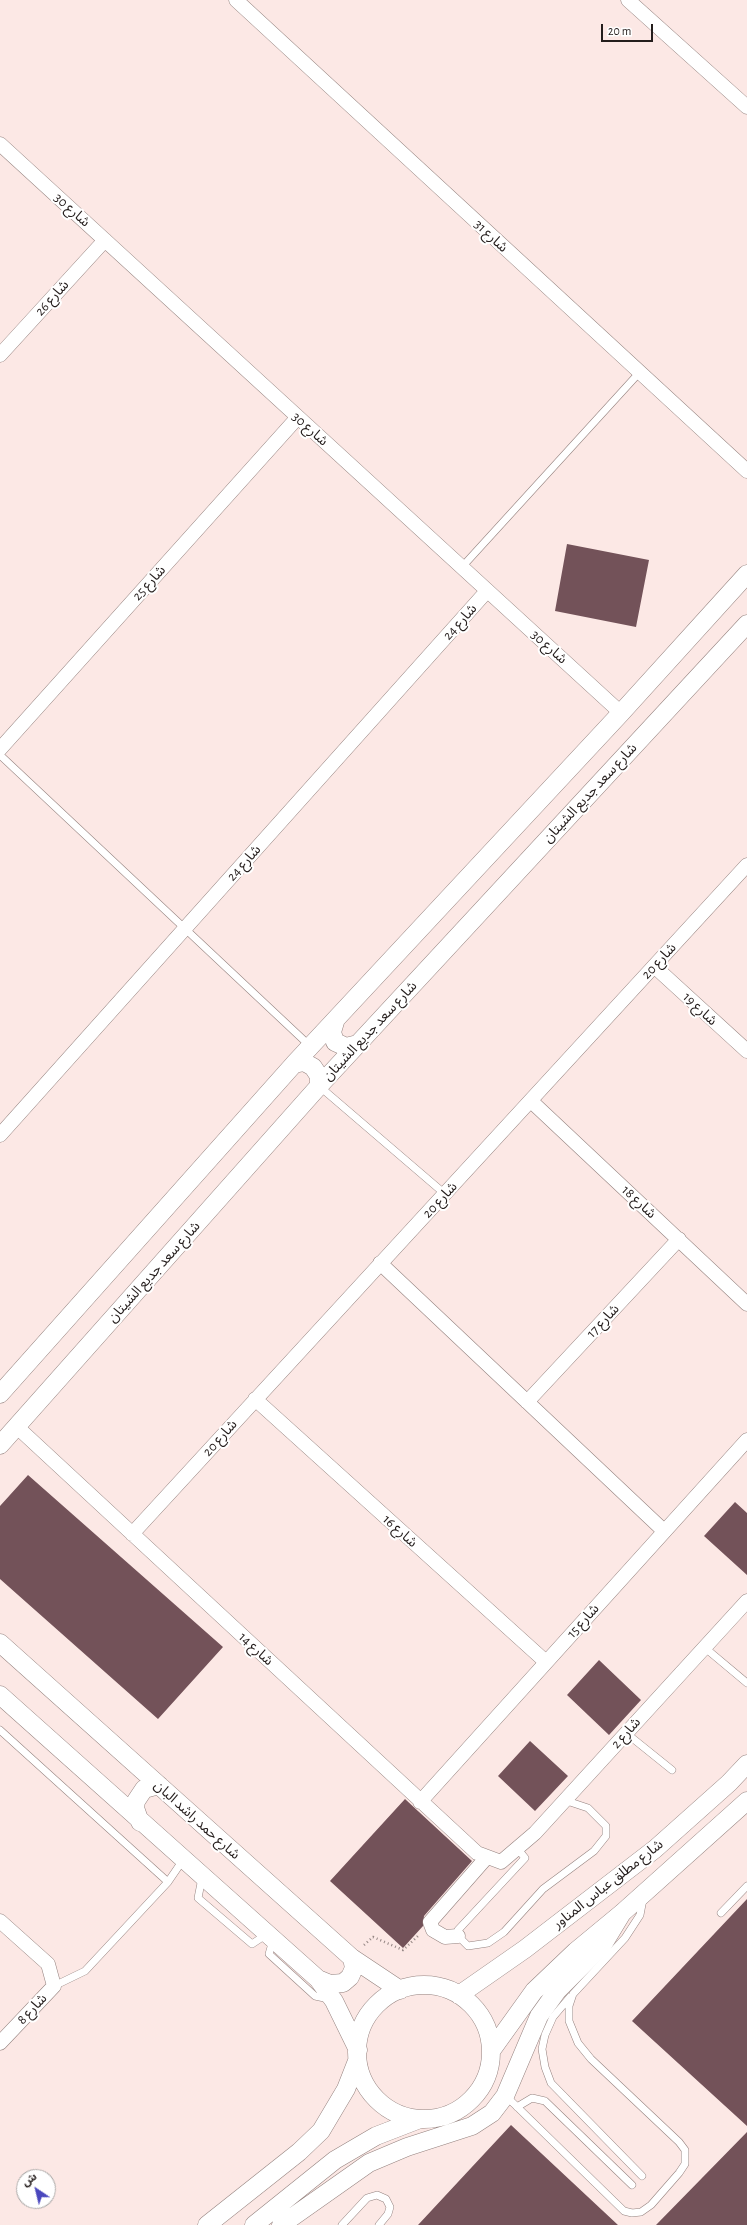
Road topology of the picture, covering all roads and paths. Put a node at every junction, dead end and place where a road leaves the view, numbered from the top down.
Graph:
1 (236, 0) edge
2 (628, 0) edge
3 (747, 107) edge
4 (0, 144) edge
5 (105, 240) junction
6 (0, 355) edge
7 (639, 373) junction
8 (298, 417) junction
9 (747, 471) edge
10 (462, 567) junction
11 (747, 574) edge
12 (488, 591) junction
13 (747, 624) edge
14 (621, 713) junction
15 (2, 742) edge
16 (0, 755) edge
17 (747, 865) edge
18 (184, 929) junction
19 (654, 966) junction
20 (335, 1022) junction
21 (358, 1044) junction
22 (310, 1046) junction
23 (747, 1051) edge
24 (294, 1064) junction
25 (319, 1086) junction
26 (531, 1101) junction
27 (0, 1135) edge
28 (445, 1194) junction
29 (679, 1240) junction
30 (380, 1264) junction
31 (747, 1304) edge
32 (0, 1393) edge
33 (255, 1399) junction
34 (527, 1402) junction
35 (16, 1426) junction
36 (747, 1440) edge
37 (0, 1445) edge
38 (664, 1531) junction
39 (132, 1534) junction
40 (747, 1601) edge
41 (0, 1643) edge
42 (704, 1647) junction
43 (546, 1662) junction
44 (747, 1683) edge
45 (0, 1695) edge
46 (0, 1730) edge
47 (626, 1733) junction
48 (747, 1764) edge
49 (672, 1770) dead end
50 (159, 1785) junction
51 (564, 1800) junction
52 (420, 1802) junction
53 (744, 1809) edge
54 (140, 1822) junction
55 (517, 1848) junction
56 (487, 1857) junction
57 (183, 1860) junction
58 (501, 1862) joint
59 (168, 1882) junction
60 (747, 1886) edge
61 (644, 1894) junction
62 (622, 1913) junction
63 (721, 1913) dead end
64 (0, 1921) edge
65 (430, 1922) junction
66 (458, 1936) junction
67 (270, 1937) junction
68 (352, 1958) junction
69 (318, 1979) junction
70 (54, 1986) junction
71 (400, 1990) junction
72 (460, 1994) junction
73 (573, 1994) junction
74 (334, 2001) junction
75 (0, 2043) edge
76 (492, 2051) junction
77 (357, 2055) junction
78 (511, 2102) junction
79 (420, 2119) junction
80 (642, 2176) dead end
81 (632, 2185) dead end
82 (294, 2219) edge
83 (206, 2225) edge
84 (254, 2225) edge
85 (281, 2225) edge
86 (342, 2225) edge
87 (379, 2225) edge

1 - 7 street, شارع 31
2 - 3 street
4 - 5 street, شارع 30
5 - 6 street, شارع 26
5 - 8 street, شارع 30
7 - 9 street, شارع 31
7 - 10 lane
8 - 10 street, شارع 30
8 - 15 street, شارع 25
10 - 12 street, شارع 30
11 - 14 street
12 - 14 street, شارع 30
12 - 18 street, شارع 24
13 - 21 street, شارع سعد جديع الشيتان
14 - 20 street
16 - 18 lane
17 - 19 street, شارع 20
18 - 22 lane
18 - 27 street, شارع 24
19 - 23 street, شارع 19
19 - 26 street, شارع 20
20 - 21 street
20 - 22 street
21 - 25 street, شارع سعد جديع الشيتان
22 - 24 street
24 - 25 street
24 - 32 street
25 - 28 lane
25 - 35 street, شارع سعد جديع الشيتان
26 - 28 street, شارع 20
26 - 29 street, شارع 18
28 - 30 street, شارع 20
29 - 31 street, شارع 18
29 - 34 street, شارع 17
30 - 33 street, شارع 20
30 - 34 street
33 - 39 street, شارع 20
33 - 43 street, شارع 16
34 - 38 street
35 - 37 street, شارع سعد جديع الشيتان
35 - 39 street, شارع 14
36 - 38 street, شارع 15
38 - 43 street, شارع 15
39 - 52 street, شارع 14
40 - 42 street, شارع 2
41 - 50 street, شارع حمد راشد البان
42 - 44 lane
42 - 47 street, شارع 2
43 - 52 street, شارع 15
45 - 54 street
46 - 59 lane
47 - 49 lane
47 - 51 street, شارع 2
48 - 72 street, شارع مطلق عباس المناور
50 - 54 street
50 - 68 street, شارع حمد راشد البان
51 - 55 street, شارع 2
51 - 66 lane
52 - 56 street, شارع 14
53 - 61 street, شارع مطلق عباس المناور
54 - 57 street
55 - 58 street, شارع 2
55 - 66 lane
56 - 58 street, شارع 14
56 - 65 street
57 - 59 lane
57 - 67 street
59 - 70 lane
60 - 63 lane
61 - 62 street, شارع مطلق عباس المناور
61 - 73 lane
62 - 76 street, شارع مطلق عباس المناور
62 - 78 street
64 - 70 street, شارع 8
65 - 66 street
65 - 68 path
67 - 69 street
67 - 74 lane
68 - 69 street
68 - 71 street, شارع حمد راشد البان
69 - 74 street
70 - 75 street, شارع 8
71 - 72 street
71 - 77 street
72 - 76 street
73 - 78 lane
73 - 80 lane
74 - 77 street
76 - 79 street
77 - 79 street
77 - 83 street
78 - 81 lane
78 - 82 street
79 - 84 street
82 - 85 street
86 - 87 lane

